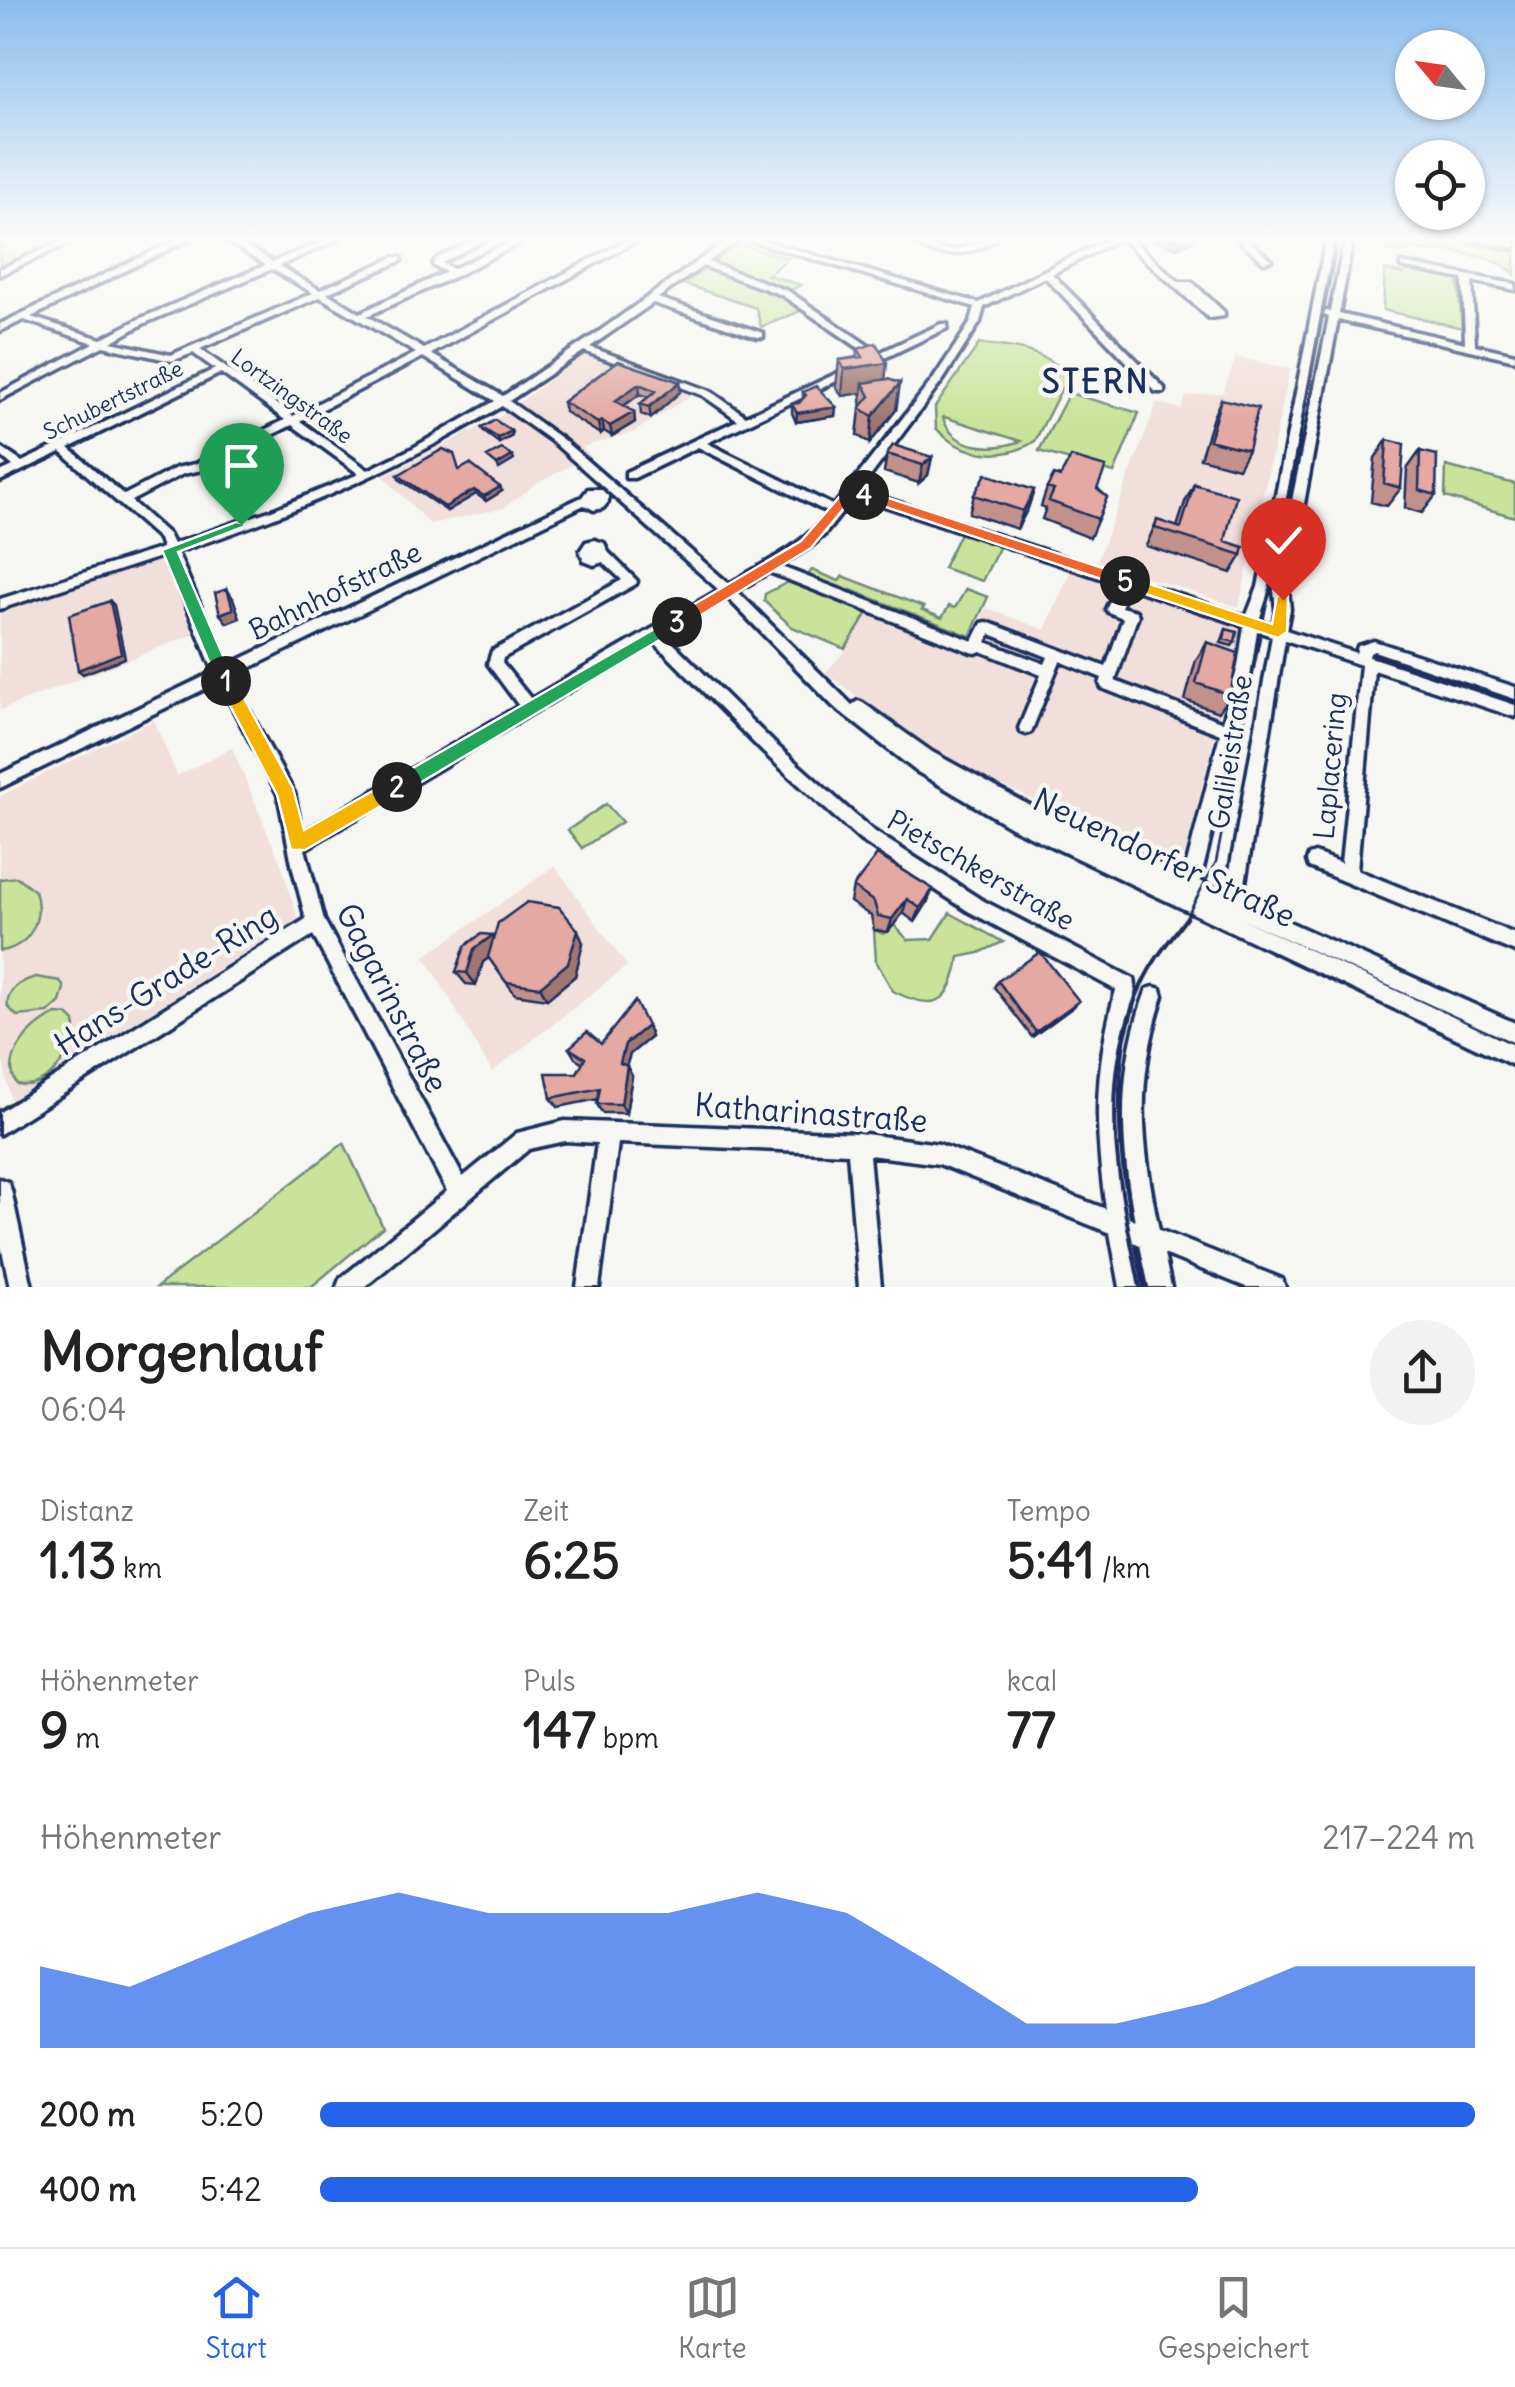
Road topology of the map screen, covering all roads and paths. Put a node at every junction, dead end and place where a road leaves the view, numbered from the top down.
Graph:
1 (62, 299) edge
2 (195, 299) edge
3 (305, 299) edge
4 (330, 299) edge
5 (397, 299) edge
6 (528, 299) edge
7 (796, 299) edge
8 (956, 299) edge
9 (994, 299) edge
10 (1071, 299) edge
11 (1319, 299) edge
12 (1338, 299) edge
13 (1469, 299) edge
14 (650, 300) joint
15 (980, 306) junction
16 (1316, 312) junction
17 (360, 316) junction
18 (1335, 316) junction
19 (24, 317) junction
20 (1, 326) edge
21 (944, 326) dead end
22 (760, 334) dead end
23 (100, 342) junction
24 (1470, 347) junction
25 (584, 348) junction
26 (194, 349) junction
27 (426, 355) junction
28 (877, 356) junction
29 (1515, 357) edge
30 (222, 369) junction
31 (1160, 390) dead end
32 (0, 397) edge
33 (504, 402) junction
34 (744, 419) junction
35 (294, 422) junction
36 (698, 442) junction
37 (62, 447) junction
38 (0, 450) edge
39 (22, 467) junction
40 (630, 474) dead end
41 (368, 475) junction
42 (0, 477) edge
43 (852, 491) junction
44 (123, 500) junction
45 (585, 500) dead end
46 (836, 512) junction
47 (170, 550) junction
48 (604, 554) dead end
49 (769, 567) junction
50 (729, 591) junction
51 (1118, 597) dead end
52 (0, 604) edge
53 (1252, 624) junction
54 (1278, 632) junction
55 (656, 635) junction
56 (1017, 639) junction
57 (978, 644) junction
58 (1040, 648) junction
59 (1056, 654) junction
60 (1009, 657) junction
61 (1365, 661) junction
62 (1032, 666) junction
63 (1049, 672) junction
64 (222, 674) junction
65 (1110, 675) junction
66 (1515, 693) edge
67 (530, 709) junction
68 (1515, 711) edge
69 (1026, 728) dead end
70 (1226, 730) junction
71 (0, 781) edge
72 (298, 844) junction
73 (1315, 862) dead end
74 (1348, 875) junction
75 (1188, 894) junction
76 (1231, 914) junction
77 (316, 922) junction
78 (1515, 944) edge
79 (1154, 996) dead end
80 (1515, 1033) edge
81 (1515, 1056) edge
82 (0, 1124) edge
83 (608, 1132) junction
84 (858, 1143) junction
85 (0, 1190) edge
86 (460, 1194) junction
87 (1118, 1224) junction
88 (1150, 1236) junction
89 (21, 1287) edge
90 (348, 1287) edge
91 (588, 1287) edge
92 (870, 1287) edge
93 (1131, 1287) edge
94 (1160, 1287) edge
95 (1274, 1287) edge

1 - 19 street
2 - 23 street
3 - 26 street
4 - 17 street, Neuendorfer Straße
5 - 17 street
6 - 27 street
7 - 28 street
8 - 15 street
9 - 15 street
10 - 31 street
11 - 16 street, Galileistraße
12 - 18 street, Galileistraße
13 - 24 street
14 - 22 street
14 - 25 street
15 - 43 street
16 - 18 street
16 - 53 street, Galileistraße
17 - 27 street, Neuendorfer Straße
18 - 24 street
18 - 54 street, Galileistraße
19 - 20 street
19 - 23 street
21 - 28 street
23 - 26 street
23 - 32 street
24 - 29 street
25 - 33 street
25 - 34 street
26 - 30 street, Lortzingstraße
27 - 33 street, Neuendorfer Straße
27 - 35 street
28 - 34 street
30 - 35 street, Lortzingstraße
30 - 37 street, Schubertstraße
33 - 41 street
33 - 50 street, Neuendorfer Straße
34 - 36 street
35 - 41 street, Lortzingstraße
35 - 44 street
36 - 40 street
36 - 46 street
37 - 39 street, Schubertstraße
37 - 44 street, Gagarinstraße
38 - 39 street, Schubertstraße
39 - 42 street, Schubertstraße
41 - 47 street
43 - 46 street
43 - 53 street
44 - 47 street, Gagarinstraße
45 - 64 street, Bahnhofstraße
46 - 49 street
47 - 52 street
47 - 64 street, Gagarinstraße
48 - 67 street
49 - 50 street
49 - 57 street
50 - 55 street
50 - 75 street, Neuendorfer Straße
51 - 65 street
53 - 54 street
53 - 70 street, Galileistraße
54 - 61 street
54 - 76 street, Galileistraße
55 - 67 street
55 - 87 street, Pietschkerstraße
56 - 57 street
56 - 58 street
56 - 60 street
57 - 60 street
58 - 59 street
58 - 62 street
59 - 63 street
59 - 65 street
60 - 62 street
61 - 66 street
61 - 68 street
61 - 74 street, Laplacering
62 - 63 street
63 - 69 street
64 - 71 street, Bahnhofstraße
64 - 72 street, Gagarinstraße
65 - 70 street
67 - 72 street
70 - 75 street, Galileistraße
72 - 77 street, Gagarinstraße
73 - 74 street, Laplacering
74 - 78 street, Laplacering
75 - 76 street, Neuendorfer Straße
76 - 80 street, Neuendorfer Straße
76 - 81 street, Neuendorfer Straße
77 - 82 street, Hans-Grade-Ring
77 - 86 street, Gagarinstraße
79 - 88 street
83 - 84 street, Katharinastraße
83 - 86 street, Katharinastraße
83 - 91 street
84 - 87 street, Katharinastraße
84 - 92 street
85 - 89 street
86 - 90 street
87 - 88 street, Katharinastraße
87 - 93 street
88 - 94 street
88 - 95 street, Katharinastraße

